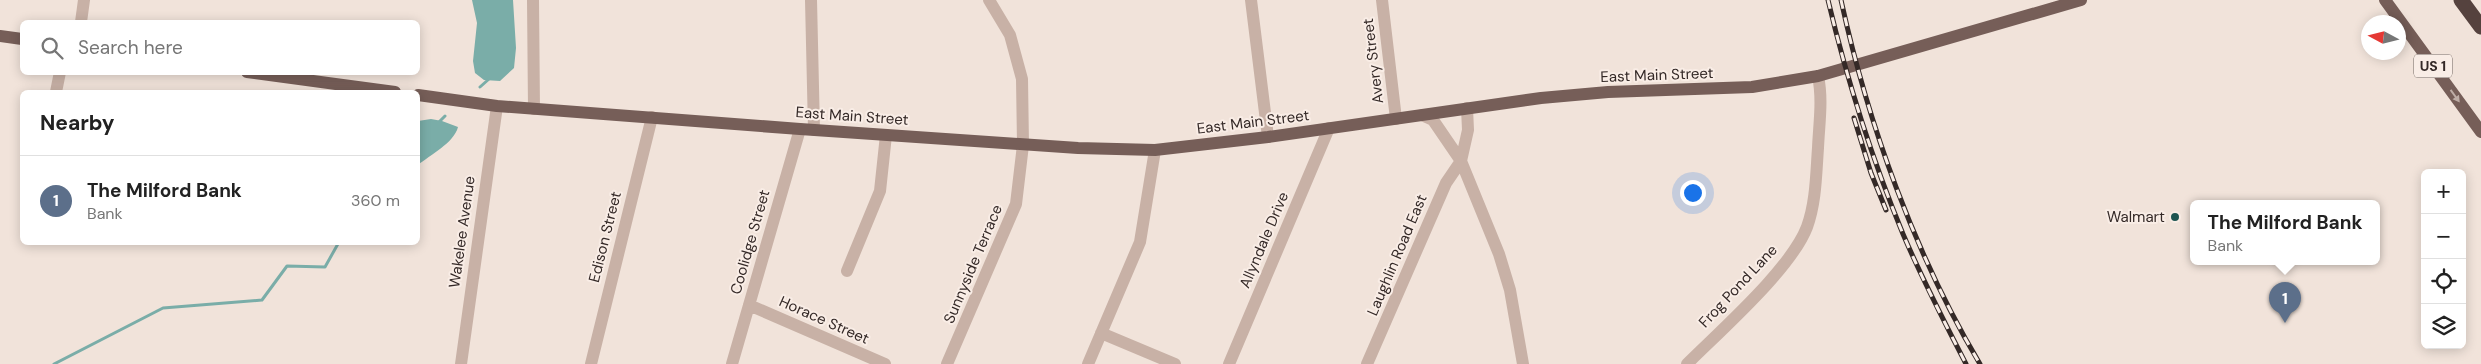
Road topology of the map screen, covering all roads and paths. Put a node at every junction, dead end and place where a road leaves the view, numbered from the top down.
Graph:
1 (84, 0) edge
2 (533, 0) edge
3 (812, 0) edge
4 (989, 0) edge
5 (1251, 0) edge
6 (1382, 0) edge
7 (2080, 0) edge
8 (2385, 0) edge
9 (2463, 0) edge
10 (2481, 16) edge
11 (81, 20) edge
12 (2481, 27) edge
13 (0, 36) edge
14 (20, 40) edge
15 (59, 75) edge
16 (261, 75) edge
17 (1818, 76) junction
18 (324, 88) edge
19 (56, 90) edge
20 (360, 90) edge
21 (420, 95) edge
22 (497, 106) junction
23 (1467, 108) junction
24 (534, 109) junction
25 (1422, 115) junction
26 (652, 117) junction
27 (1396, 119) junction
28 (1329, 128) junction
29 (800, 129) junction
30 (814, 130) junction
31 (2481, 132) edge
32 (886, 135) junction
33 (1268, 137) junction
34 (1023, 145) junction
35 (1155, 150) junction
36 (1461, 161) junction
37 (847, 271) dead end
38 (750, 305) junction
39 (1102, 333) junction
40 (461, 364) edge
41 (591, 364) edge
42 (732, 364) edge
43 (885, 364) edge
44 (947, 364) edge
45 (1088, 364) edge
46 (1175, 364) edge
47 (1229, 364) edge
48 (1367, 364) edge
49 (1523, 364) edge
50 (1687, 364) edge

1 - 11 street
2 - 24 street
3 - 30 street
4 - 34 street, Sunnyside Terrace
5 - 33 street
6 - 27 street, Avery Street
7 - 17 main road, East Main Street
8 -> 31 main road, US 1
9 - 10 highway
9 - 12 highway
13 - 14 main road
15 - 19 street
16 - 18 main road
17 - 23 main road, East Main Street
17 - 50 street, Frog Pond Lane
18 - 20 main road
21 - 22 main road, East Main Street
22 - 24 main road, East Main Street
22 - 40 street, Wakelee Avenue
23 - 25 main road, East Main Street
23 - 36 street
24 - 26 main road, East Main Street
25 - 27 main road, East Main Street
25 - 36 street
26 - 29 main road, East Main Street
26 - 41 street, Edison Street
27 - 28 main road, East Main Street
28 - 33 main road, East Main Street
28 - 47 street, Allyndale Drive
29 - 30 main road, East Main Street
29 - 38 street, Coolidge Street
30 - 32 main road, East Main Street
32 - 34 main road, East Main Street
32 - 37 street
33 - 35 main road, East Main Street
34 - 35 main road, East Main Street
34 - 44 street, Sunnyside Terrace
35 - 39 street
36 - 48 street, Laughlin Road East
36 - 49 street
38 - 42 street, Coolidge Street
38 - 43 street, Horace Street
39 - 45 street
39 - 46 street

